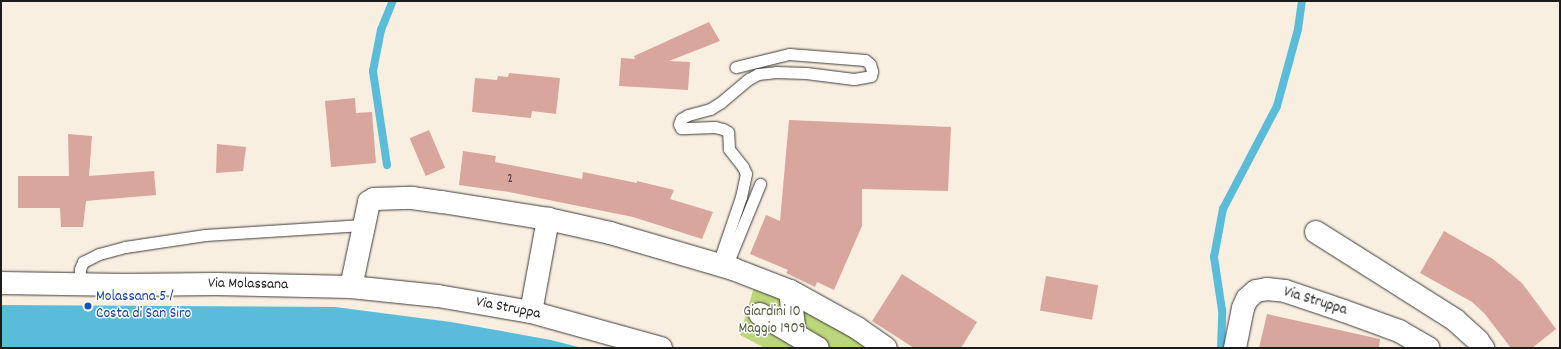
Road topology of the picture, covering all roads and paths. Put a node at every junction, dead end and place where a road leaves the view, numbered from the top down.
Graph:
1 (736, 67) dead end
2 (760, 184) dead end
3 (548, 219) junction
4 (363, 225) junction
5 (1316, 232) dead end
6 (722, 266) junction
7 (1, 283) edge
8 (79, 284) junction
9 (351, 287) junction
10 (790, 291) junction
11 (531, 312) junction
12 (760, 314) dead end
13 (795, 335) junction
14 (661, 348) edge
15 (818, 348) edge
16 (886, 348) edge
17 (1235, 348) edge
18 (1429, 348) edge
19 (1483, 348) edge

1 - 6 lane
2 - 6 lane
3 - 4 street
3 - 6 street
3 - 11 street
4 - 8 lane
4 - 9 street
5 - 19 street
6 - 10 street
7 - 8 street, Via Molassana
8 - 9 street, Via Molassana
9 - 11 street, Via Struppa
10 - 13 street
10 - 16 street
11 - 14 street, Via Struppa
12 - 13 street
13 - 15 street
17 - 18 street, Via Struppa

